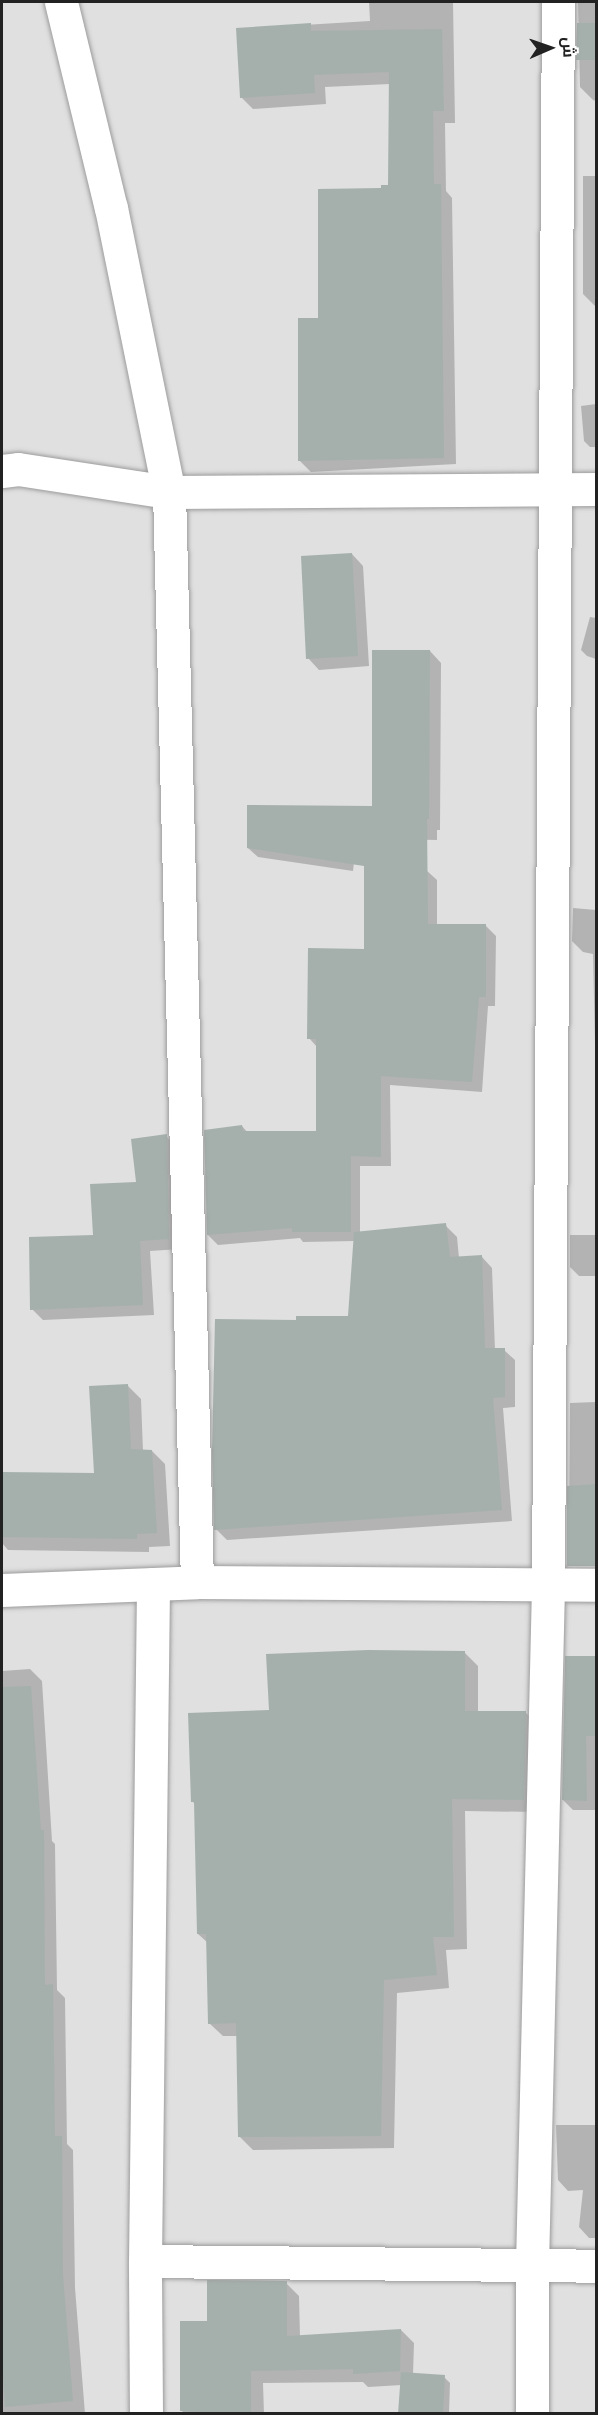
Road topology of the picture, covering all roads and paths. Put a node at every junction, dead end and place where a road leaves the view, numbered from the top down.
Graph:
1 (61, 2) edge
2 (558, 2) edge
3 (2, 471) edge
4 (553, 488) junction
5 (597, 489) edge
6 (169, 492) junction
7 (197, 1582) junction
8 (153, 1584) junction
9 (597, 1585) edge
10 (548, 1586) junction
11 (2, 1590) edge
12 (145, 2262) junction
13 (532, 2265) junction
14 (597, 2266) edge
15 (146, 2414) edge
16 (532, 2414) edge

1 - 6 street
2 - 4 street
3 - 6 street
4 - 5 street
4 - 6 street
4 - 10 street
6 - 7 street
7 - 8 street
7 - 10 street
8 - 11 street
8 - 12 street
9 - 10 street
10 - 13 street
12 - 13 street
12 - 15 street
13 - 14 street
13 - 16 street

